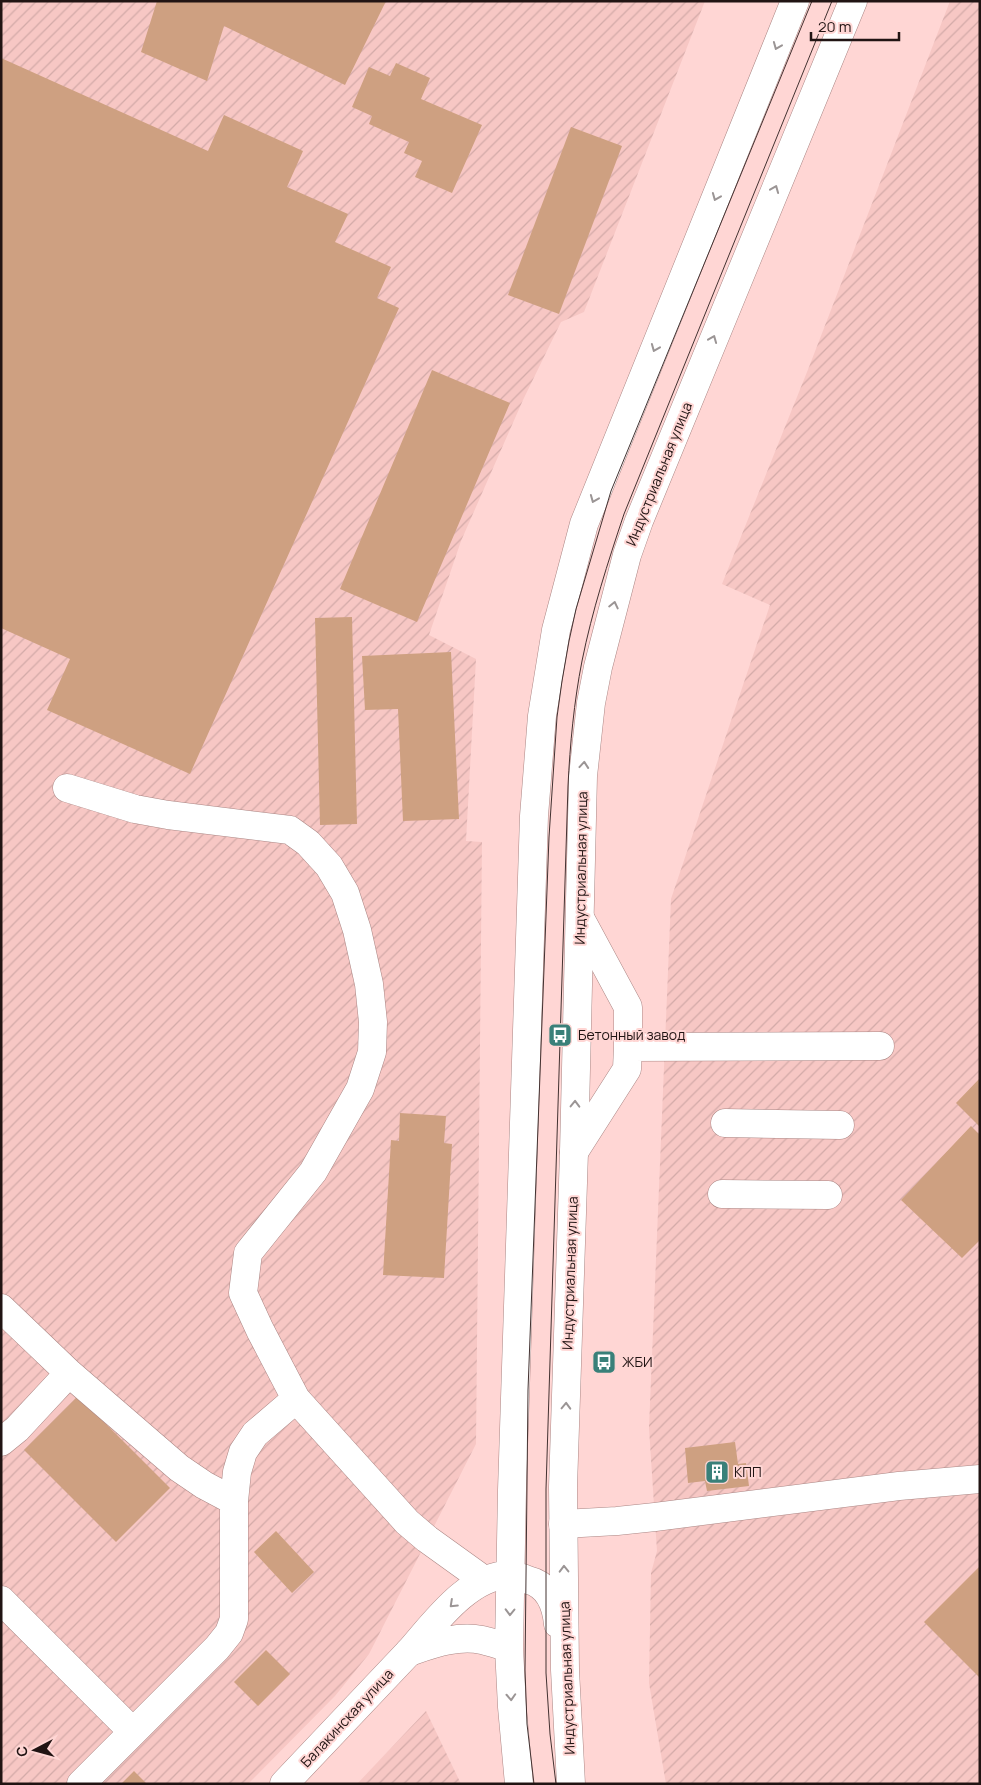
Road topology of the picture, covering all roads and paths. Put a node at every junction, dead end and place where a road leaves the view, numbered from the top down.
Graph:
1 (795, 1) edge
2 (852, 1) edge
3 (67, 788) dead end
4 (580, 918) junction
5 (880, 1046) dead end
6 (628, 1047) junction
7 (725, 1123) dead end
8 (840, 1125) dead end
9 (574, 1152) junction
10 (722, 1194) dead end
11 (828, 1195) dead end
12 (1, 1308) edge
13 (69, 1373) junction
14 (296, 1399) junction
15 (1, 1442) edge
16 (980, 1479) edge
17 (234, 1501) junction
18 (563, 1524) junction
19 (497, 1578) junction
20 (1, 1600) edge
21 (509, 1648) junction
22 (409, 1652) junction
23 (565, 1670) junction
24 (133, 1732) junction
25 (81, 1784) edge
26 (284, 1784) edge
27 (519, 1784) edge
28 (571, 1784) edge

1 -> 19 main road
4 -> 2 main road, Индустриальная улица
3 - 14 main road
4 - 6 main road
9 -> 4 main road, Индустриальная улица
5 - 6 main road
6 - 9 main road
7 - 8 main road
18 -> 9 main road, Индустриальная улица
10 - 11 main road
12 - 13 main road
13 - 15 main road
13 - 17 main road
14 - 17 main road
14 - 19 main road
16 - 18 main road
17 - 24 main road
23 -> 18 main road, Индустриальная улица
19 -> 21 main road
19 -> 22 main road, Балакинская улица
19 - 23 main road
20 - 24 main road
21 - 22 main road
21 -> 27 main road
22 - 26 main road, Балакинская улица
23 - 28 main road, Индустриальная улица
24 - 25 main road

